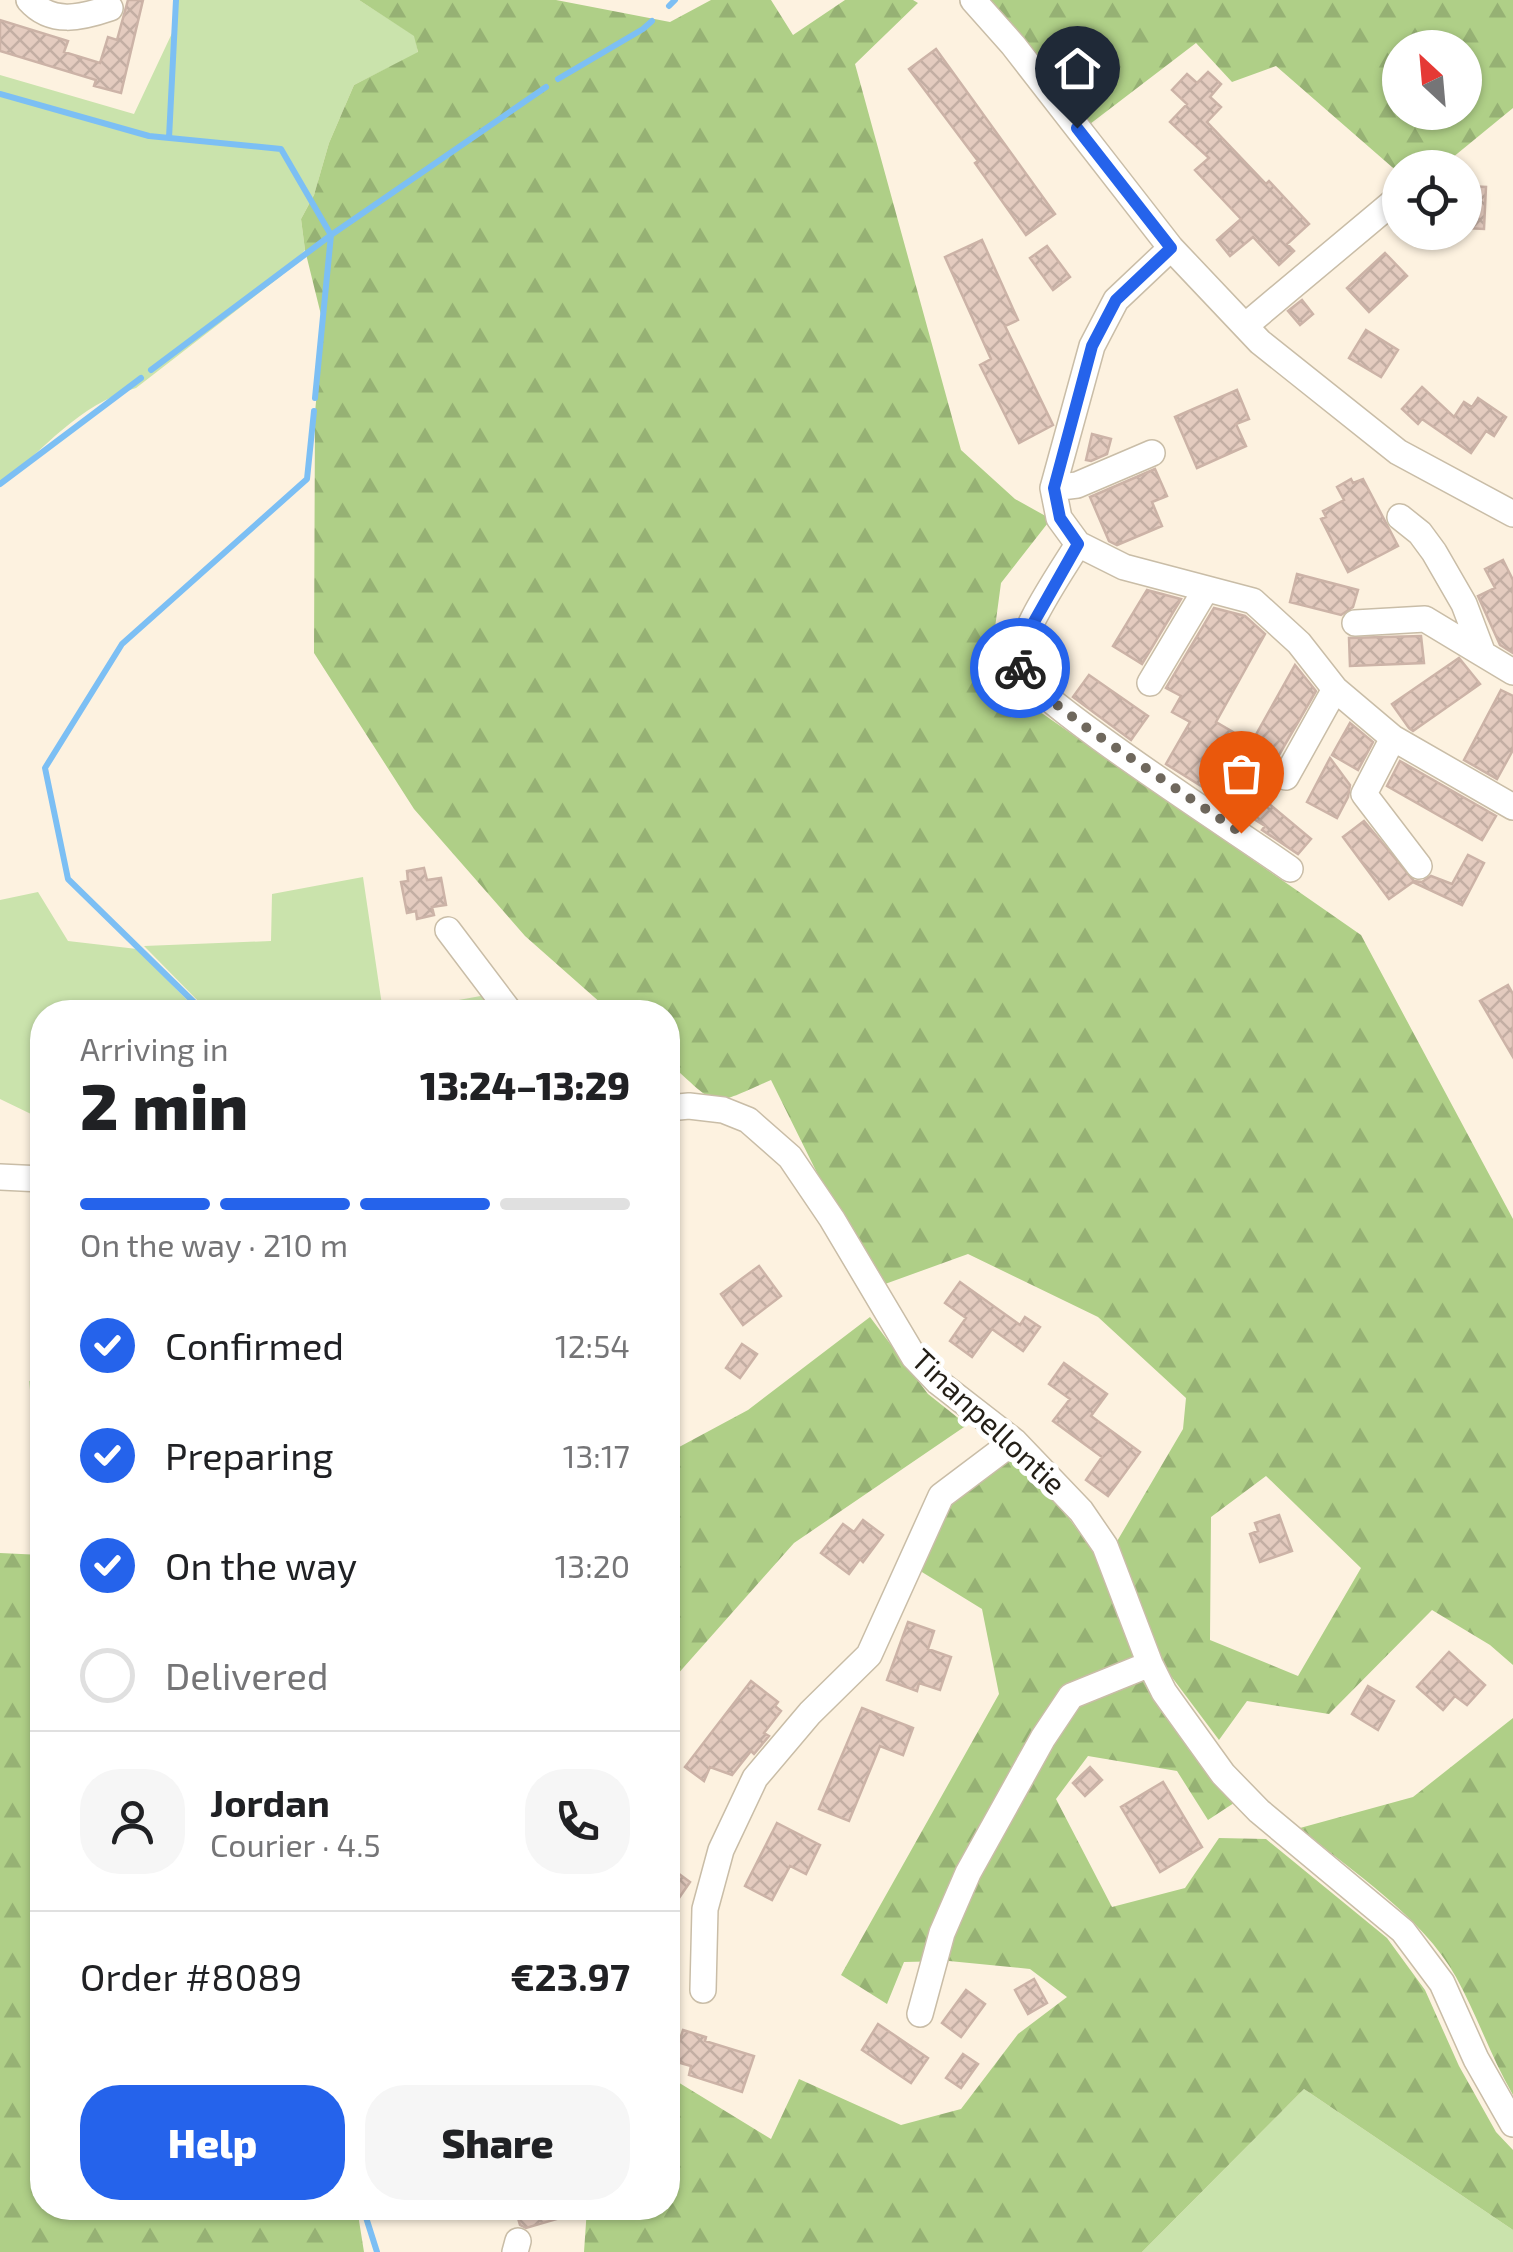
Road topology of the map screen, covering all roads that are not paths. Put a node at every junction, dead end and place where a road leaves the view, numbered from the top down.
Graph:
1 (29, 0) edge
2 (972, 0) edge
3 (110, 8) dead end
4 (1382, 212) edge
5 (1171, 248) junction
6 (1245, 326) junction
7 (1152, 453) dead end
8 (1054, 488) junction
9 (1513, 514) edge
10 (1400, 517) dead end
11 (1078, 544) junction
12 (1206, 589) junction
13 (1355, 623) dead end
14 (1483, 654) junction
15 (1513, 672) edge
16 (1150, 684) dead end
17 (1336, 689) junction
18 (1393, 738) junction
19 (1286, 776) dead end
20 (1513, 807) edge
21 (1420, 866) dead end
22 (1290, 869) dead end
23 (448, 930) dead end
24 (501, 1000) edge
25 (680, 1107) edge
26 (0, 1176) edge
27 (30, 1178) edge
28 (1014, 1440) junction
29 (1150, 1664) junction
30 (702, 1990) dead end
31 (920, 2014) dead end
32 (1513, 2124) edge

1 - 3 street
2 - 5 street
4 - 6 street
5 - 6 street
5 - 8 street
6 - 9 street
7 - 8 street
8 - 11 street
10 - 14 street
11 - 12 street
11 - 22 street
12 - 16 street
12 - 17 street
13 - 14 street
14 - 15 street
17 - 18 street
17 - 19 street
18 - 20 street
18 - 21 street
23 - 24 street
25 - 28 street, Tinanpellontie
26 - 27 street
28 - 29 street, Tinanpellontie
28 - 30 street
29 - 31 street
29 - 32 street, Tinanpellontie

